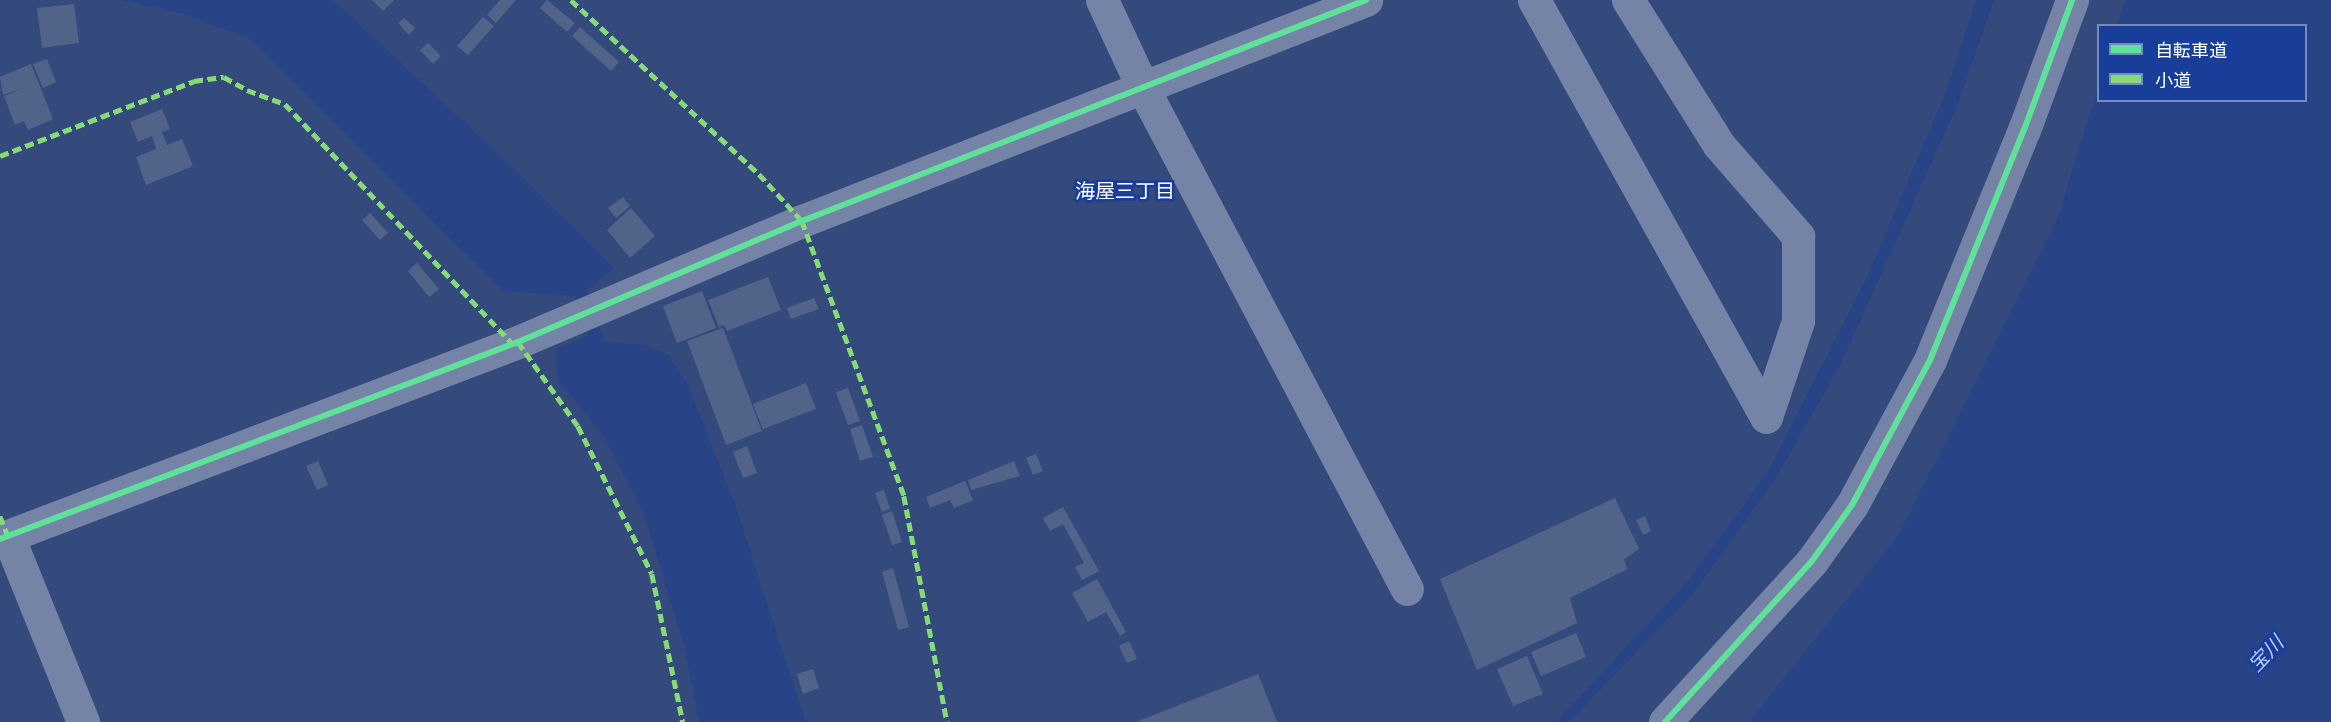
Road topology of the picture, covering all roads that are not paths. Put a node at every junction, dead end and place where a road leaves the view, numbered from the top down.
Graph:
1 (1102, 0) edge
2 (1366, 0) edge
3 (1534, 0) edge
4 (1628, 0) edge
5 (2072, 0) edge
6 (1144, 90) junction
7 (4, 537) edge
8 (1407, 589) dead end
9 (83, 722) edge
10 (1665, 722) edge

1 - 6 street
2 - 6 street
3 - 4 street
5 - 10 street
6 - 7 street
6 - 8 street
7 - 9 street

